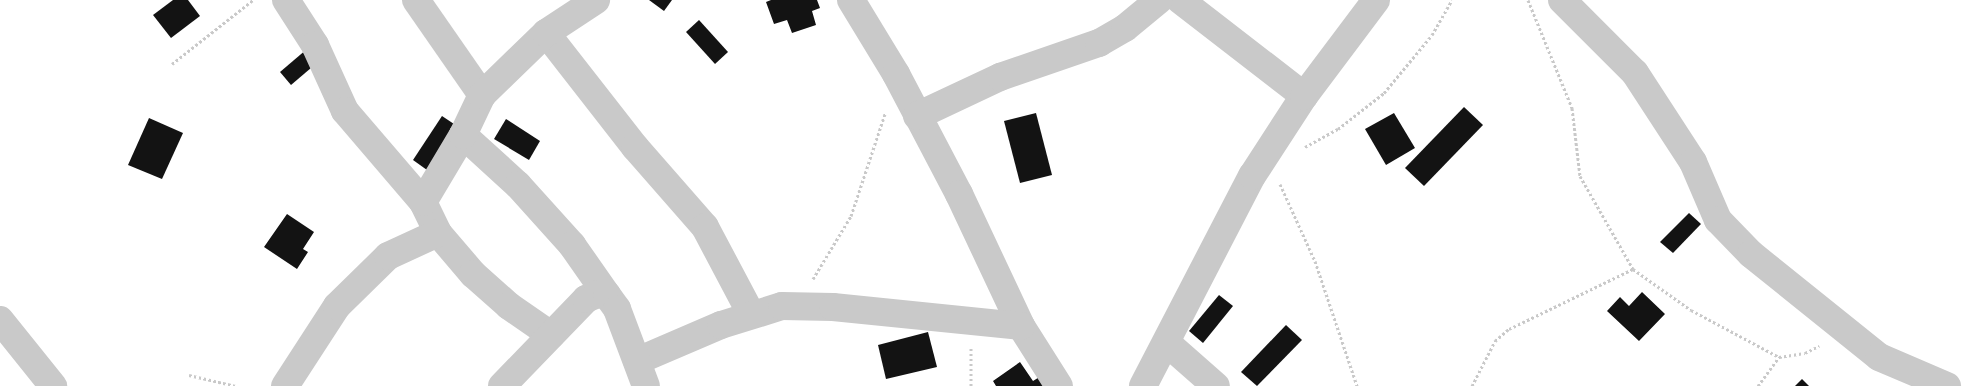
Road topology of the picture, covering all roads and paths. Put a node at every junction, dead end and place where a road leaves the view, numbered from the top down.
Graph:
1 (253, 0) edge
2 (286, 0) edge
3 (416, 0) edge
4 (596, 0) edge
5 (851, 0) edge
6 (1158, 0) edge
7 (1180, 0) edge
8 (1376, 0) edge
9 (1452, 0) edge
10 (1528, 0) edge
11 (1562, 0) edge
12 (546, 33) junction
13 (172, 64) dead end
14 (896, 74) junction
15 (482, 95) junction
16 (1304, 96) junction
17 (917, 116) junction
18 (463, 135) junction
19 (1296, 152) dead end
20 (1279, 182) dead end
21 (424, 202) junction
22 (438, 233) junction
23 (1633, 269) junction
24 (607, 295) junction
25 (782, 306) junction
26 (751, 314) junction
27 (0, 320) edge
28 (971, 322) junction
29 (1021, 326) junction
30 (1848, 331) junction
31 (552, 335) junction
32 (1167, 343) junction
33 (1779, 357) junction
34 (637, 360) junction
35 (189, 376) dead end
36 (53, 386) edge
37 (236, 386) edge
38 (285, 386) edge
39 (502, 386) edge
40 (646, 386) edge
41 (971, 386) edge
42 (1059, 386) edge
43 (1144, 386) edge
44 (1216, 386) edge
45 (1357, 386) edge
46 (1472, 386) edge
47 (1758, 386) edge
48 (1948, 386) edge

1 - 13 path
2 - 21 street
3 - 15 street
4 - 12 street
5 - 14 street
6 - 17 street
7 - 16 street
8 - 16 street
9 - 19 path
10 - 23 path
11 - 30 street
12 - 15 street
12 - 26 street
14 - 17 street
14 - 25 path
15 - 18 street
16 - 32 street
17 - 29 street
18 - 21 street
18 - 24 street
20 - 45 path
21 - 22 street
22 - 31 street
22 - 38 street
23 - 33 path
23 - 46 path
24 - 31 street
24 - 34 street
25 - 26 street
25 - 28 street
26 - 34 street
27 - 36 street
28 - 29 street
28 - 41 path
29 - 42 street
30 - 33 path
30 - 48 street
31 - 39 street
32 - 43 street
32 - 44 street
33 - 47 path
34 - 40 street
35 - 37 path

